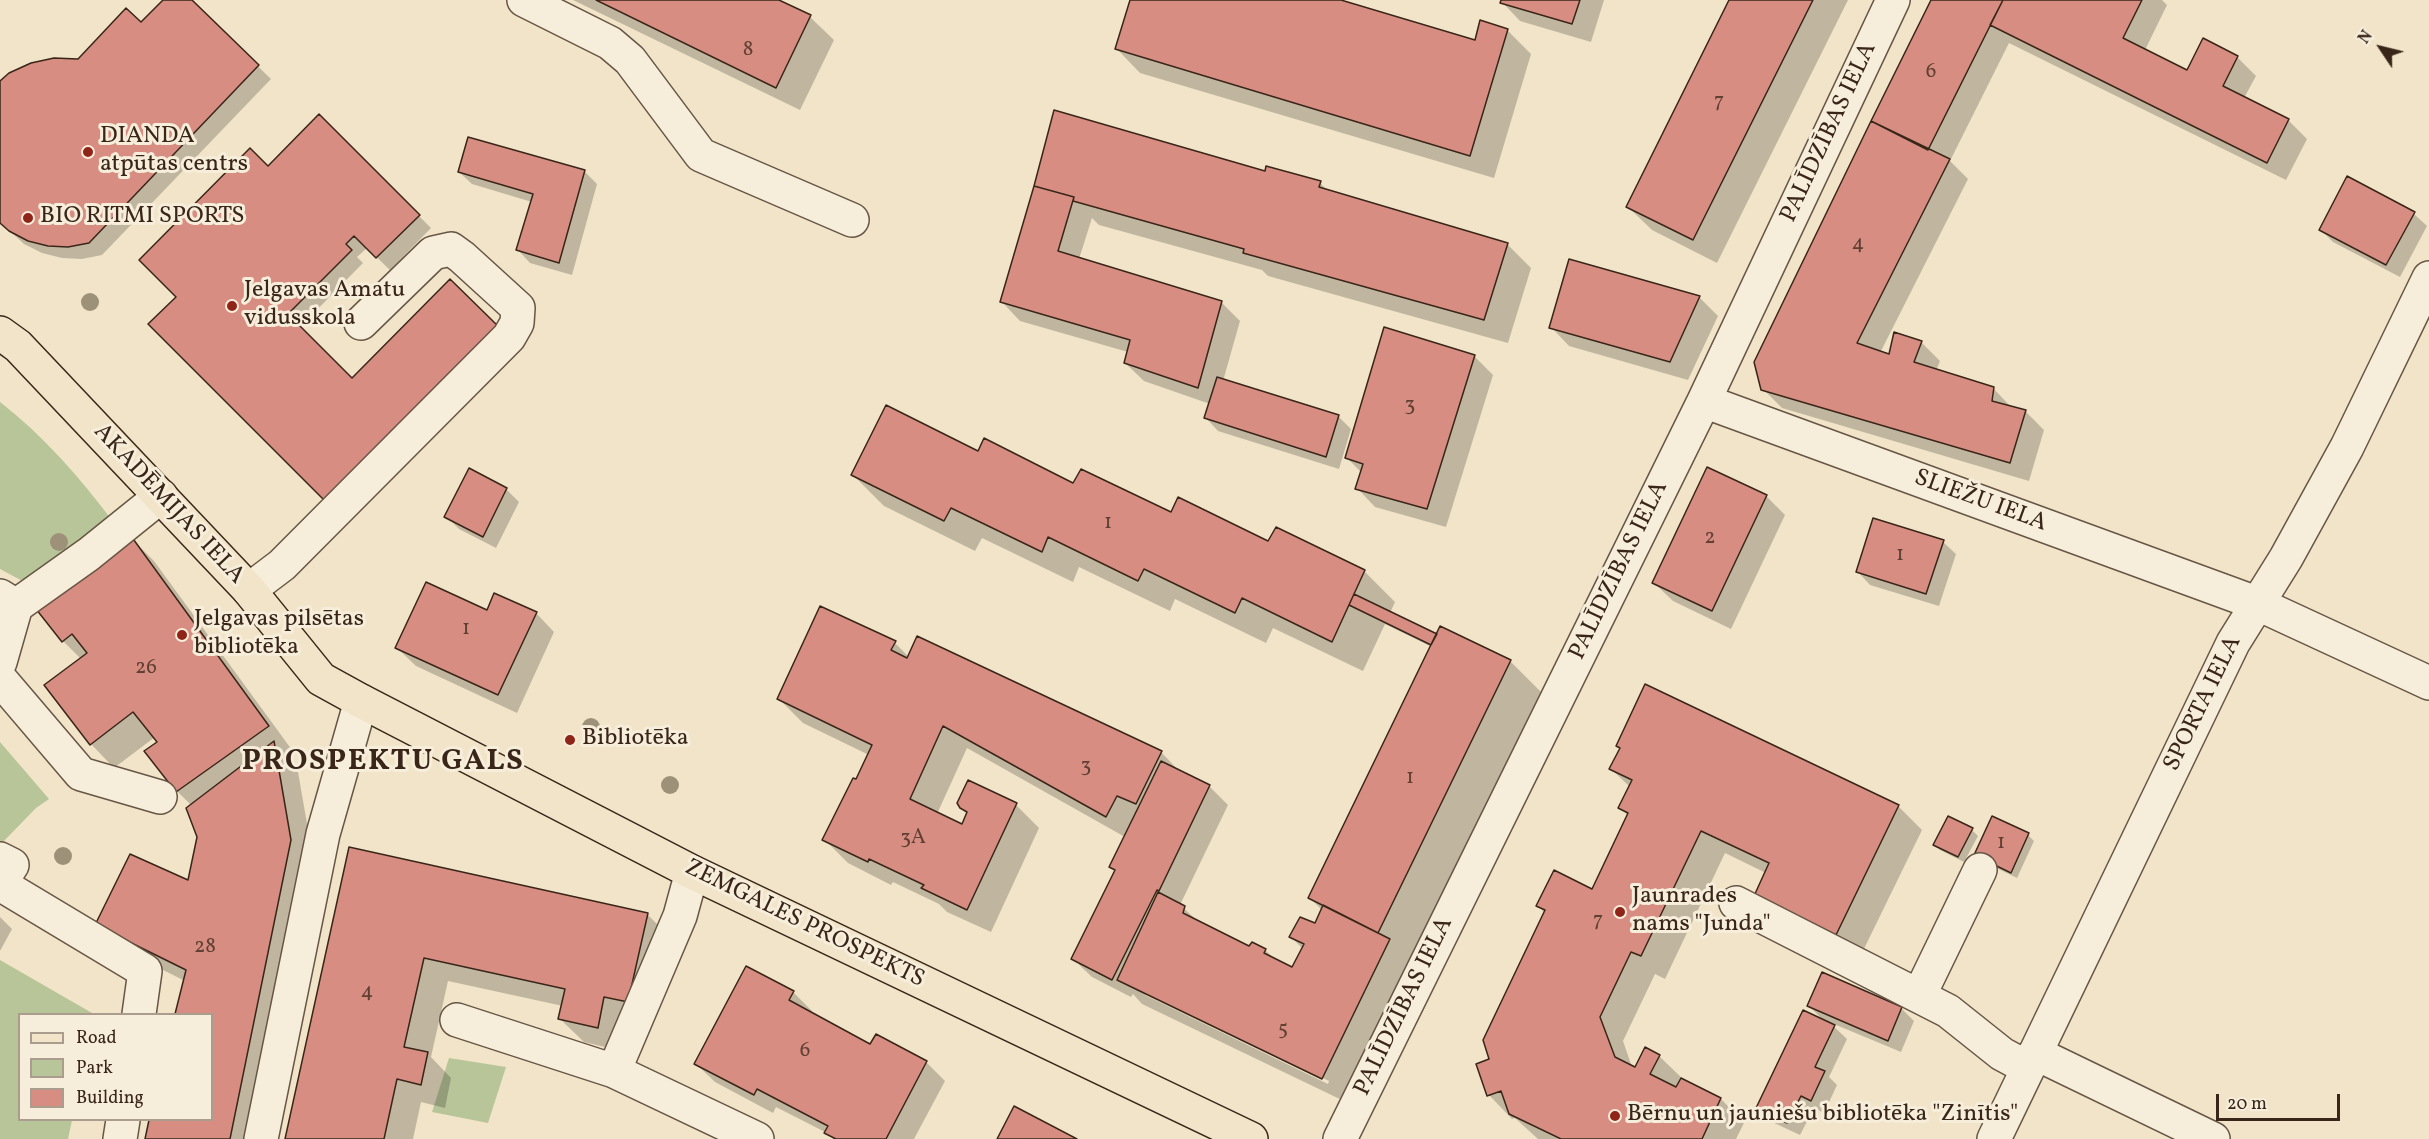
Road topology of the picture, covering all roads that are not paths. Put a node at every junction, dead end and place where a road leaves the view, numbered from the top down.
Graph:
1 (524, 0) edge
2 (1893, 0) edge
3 (852, 220) dead end
4 (2429, 278) edge
5 (361, 323) dead end
6 (0, 333) edge
7 (1704, 400) junction
8 (161, 496) junction
9 (249, 590) junction
10 (8, 601) edge
11 (2256, 603) junction
12 (0, 662) edge
13 (0, 679) edge
14 (2429, 683) edge
15 (361, 701) junction
16 (160, 797) dead end
17 (0, 859) edge
18 (1980, 870) dead end
19 (692, 872) junction
20 (0, 884) edge
21 (1736, 903) dead end
22 (1919, 996) junction
23 (139, 1013) edge
24 (457, 1020) dead end
25 (2032, 1061) junction
26 (614, 1071) junction
27 (123, 1121) edge
28 (1208, 1129) edge
29 (120, 1139) edge
30 (261, 1139) edge
31 (757, 1139) edge
32 (1251, 1139) edge
33 (1340, 1139) edge
34 (1994, 1139) edge
35 (2213, 1139) edge

1 - 3 street
2 - 7 street, PALĪDZĪBAS IELA
4 - 11 street, SPORTA IELA
5 - 9 street
6 - 8 main road, AKADĒMIJAS IELA
7 - 11 street, SLIEŽU IELA
7 - 33 street, PALĪDZĪBAS IELA
8 - 9 main road, AKADĒMIJAS IELA
8 - 10 street
9 - 15 main road, AKADĒMIJAS IELA
10 - 12 street
11 - 14 street, SLIEŽU IELA
11 - 25 street, SPORTA IELA
13 - 16 street
15 - 19 main road, ZEMGALES PROSPEKTS
15 - 30 street
17 - 20 street
18 - 22 street
19 - 26 street
19 - 28 main road, ZEMGALES PROSPEKTS
20 - 23 street
21 - 22 street
22 - 25 street
24 - 26 street
25 - 34 street, SPORTA IELA
25 - 35 street
26 - 31 street
27 - 29 street
28 - 32 main road, ZEMGALES PROSPEKTS

